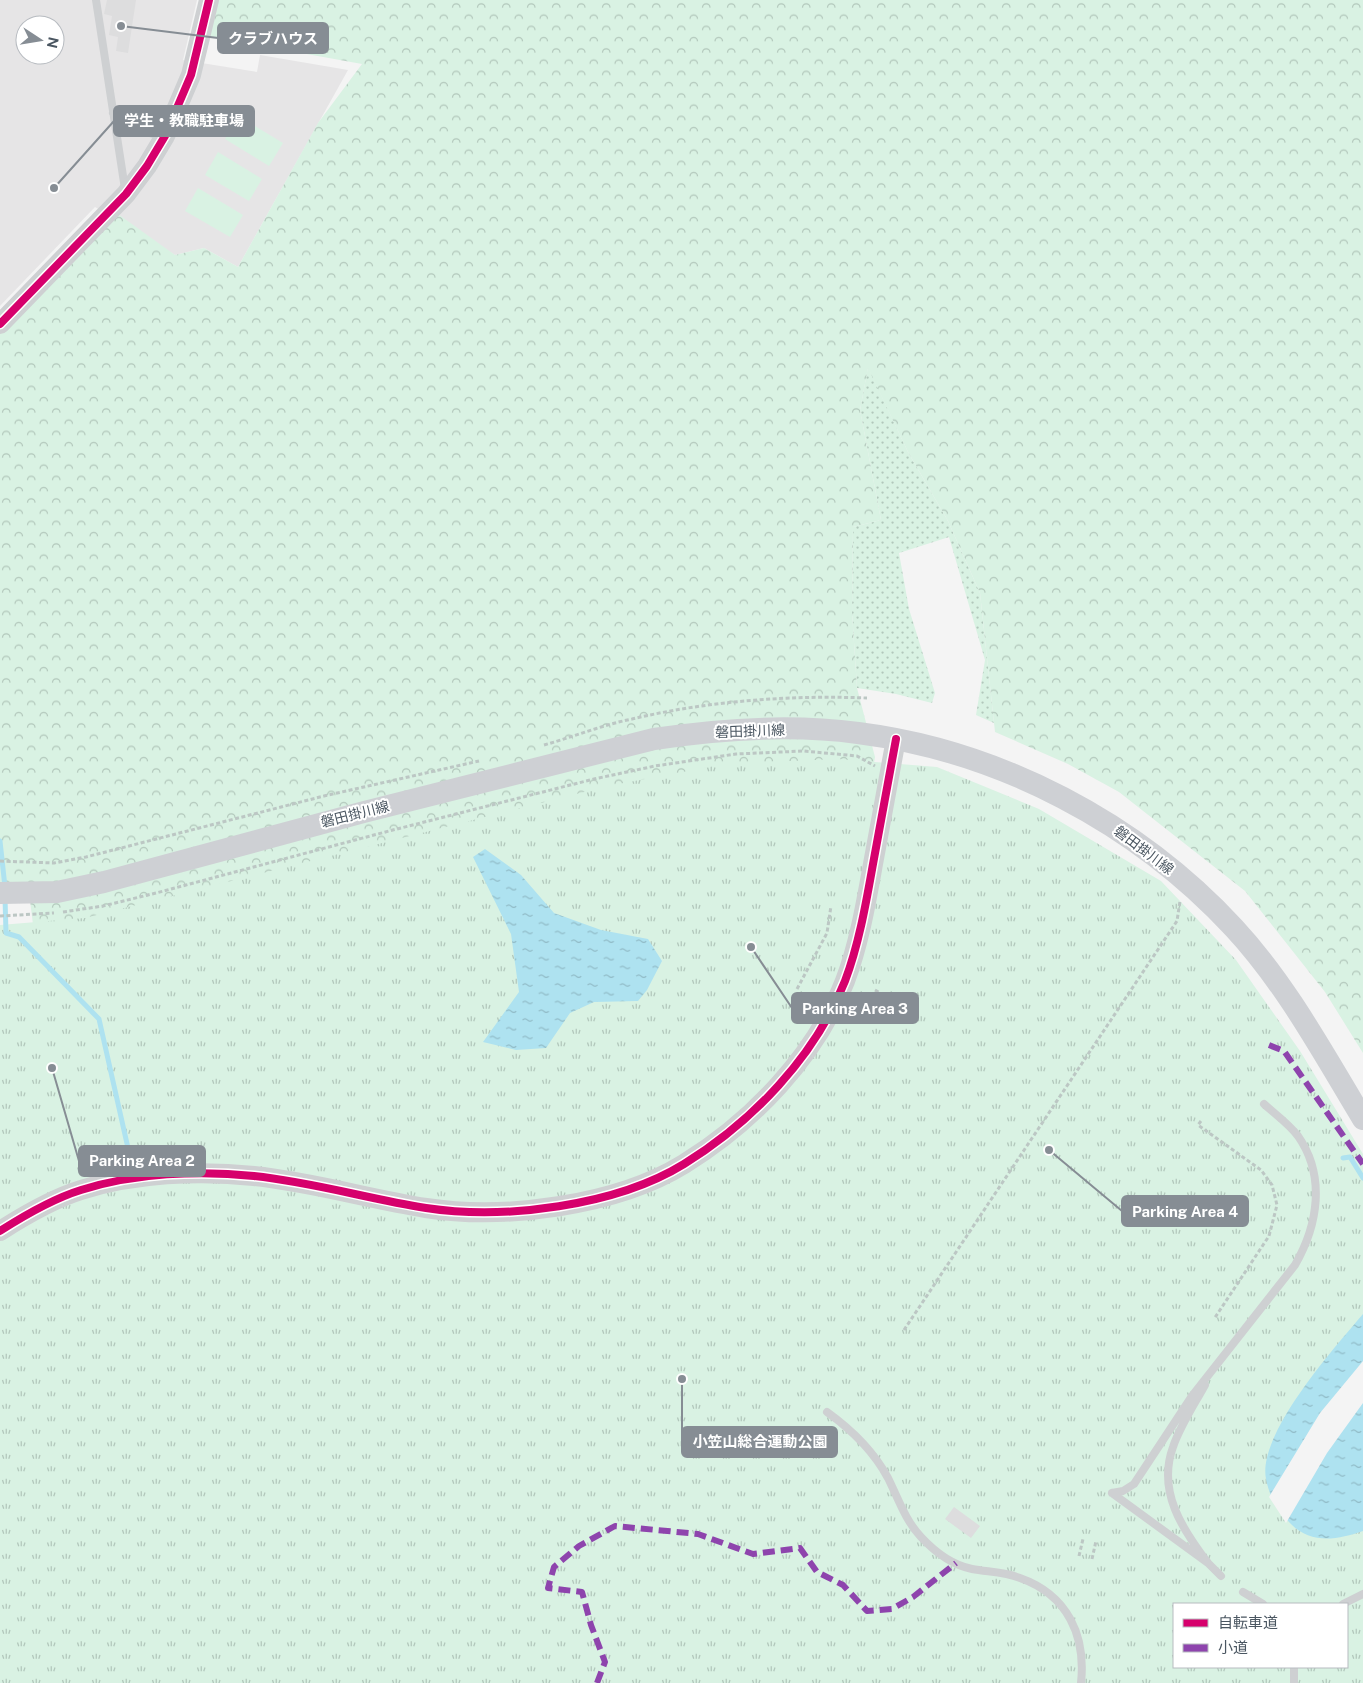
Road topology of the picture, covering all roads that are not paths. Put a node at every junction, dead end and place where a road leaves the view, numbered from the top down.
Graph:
1 (96, 0) edge
2 (209, 0) edge
3 (114, 114) junction
4 (165, 136) junction
5 (126, 194) junction
6 (0, 324) edge
7 (896, 739) junction
8 (0, 893) edge
9 (1264, 1104) dead end
10 (1363, 1119) edge
11 (0, 1230) edge
12 (1212, 1372) junction
13 (827, 1412) dead end
14 (1208, 1563) junction
15 (1221, 1576) dead end
16 (1243, 1592) dead end
17 (1363, 1594) edge
18 (1261, 1603) edge
19 (1345, 1603) edge
20 (1294, 1668) edge
21 (1081, 1683) edge
22 (1294, 1683) edge

1 - 3 lane
2 - 4 street
3 - 4 lane
3 - 5 lane
4 - 5 street
5 - 6 street
7 - 8 main road, 磐田掛川線
7 - 10 main road, 磐田掛川線
7 - 11 street
9 - 12 lane
12 - 14 lane
12 - 14 lane
13 - 21 lane
14 - 15 lane
16 - 18 lane
17 - 19 lane
20 - 22 lane

